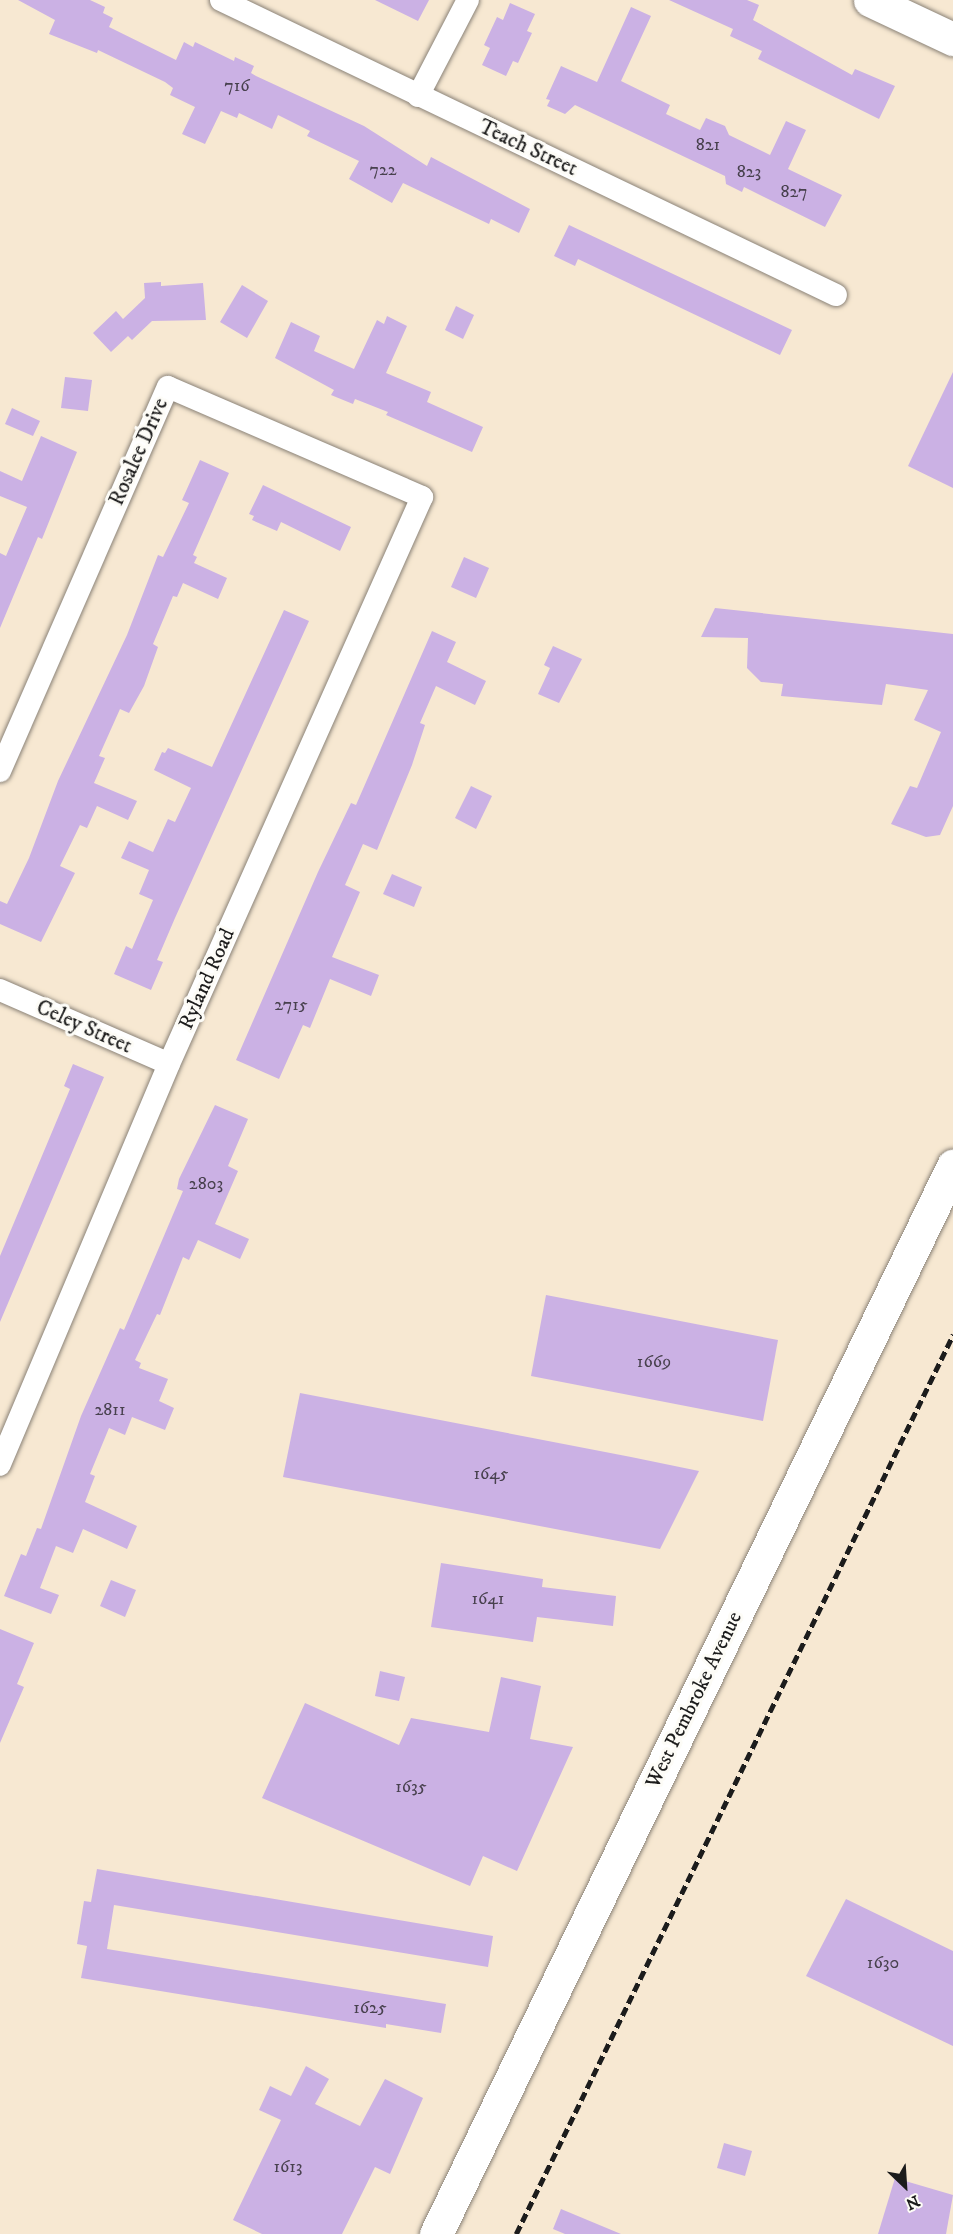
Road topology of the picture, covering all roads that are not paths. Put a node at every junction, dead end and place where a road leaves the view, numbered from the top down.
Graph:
1 (221, 0) edge
2 (468, 0) edge
3 (870, 0) edge
4 (953, 39) edge
5 (418, 96) junction
6 (836, 295) dead end
7 (422, 497) joint
8 (0, 771) edge
9 (0, 990) edge
10 (169, 1064) junction
11 (953, 1166) edge
12 (0, 1465) edge
13 (436, 2234) edge

1 - 5 street, Teach Street
2 - 5 street
3 - 4 main road
5 - 6 street, Teach Street
7 - 8 street, Rosalee Drive
7 - 10 street, Ryland Road
9 - 10 street, Celey Street
10 - 12 street, Ryland Road
11 - 13 main road, West Pembroke Avenue

